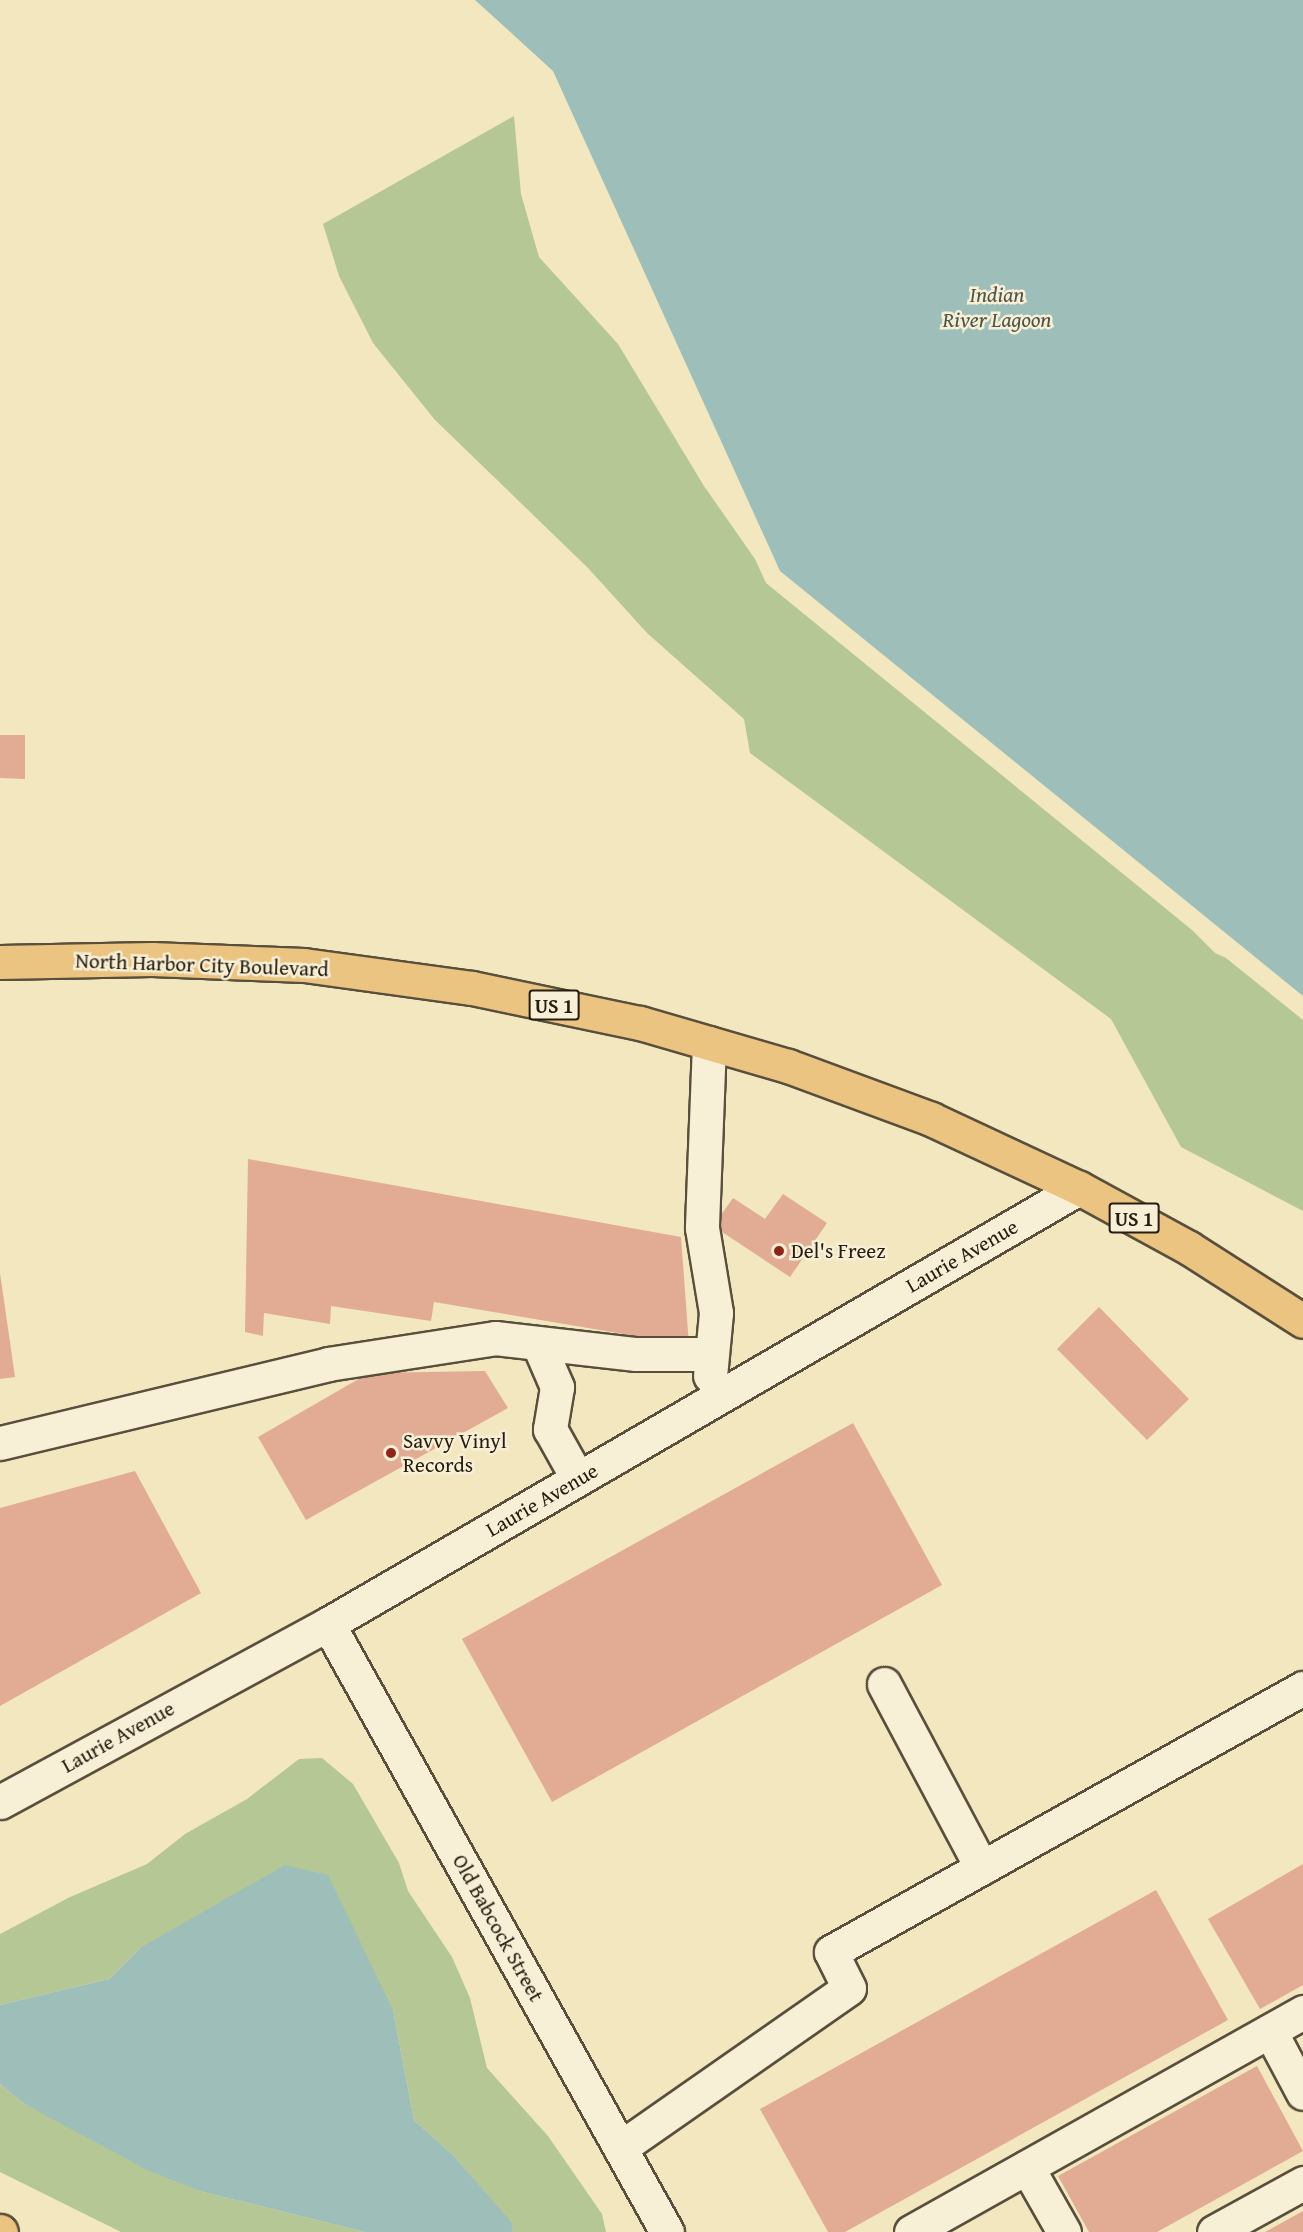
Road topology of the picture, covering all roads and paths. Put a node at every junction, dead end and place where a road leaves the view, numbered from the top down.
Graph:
1 (0, 962) edge
2 (709, 1043) junction
3 (1079, 1188) junction
4 (1303, 1321) edge
5 (538, 1343) junction
6 (711, 1354) junction
7 (709, 1403) junction
8 (0, 1443) edge
9 (578, 1479) junction
10 (328, 1624) junction
11 (884, 1684) dead end
12 (1303, 1688) edge
13 (0, 1802) edge
14 (981, 1868) junction
15 (1303, 2012) edge
16 (1270, 2031) junction
17 (1303, 2093) edge
18 (620, 2148) junction
19 (1027, 2167) junction
20 (1303, 2183) edge
21 (667, 2232) edge
22 (911, 2232) edge
23 (1064, 2232) edge
24 (1214, 2232) edge

1 - 2 main road, North Harbor City Boulevard / US 1
2 - 3 main road, North Harbor City Boulevard / US 1
2 - 6 street
3 - 4 main road, North Harbor City Boulevard / US 1
3 - 7 street, Laurie Avenue
5 - 6 street
5 - 8 street
5 - 9 street
6 - 7 street
7 - 9 street, Laurie Avenue
9 - 10 street, Laurie Avenue
10 - 13 street, Laurie Avenue
10 - 18 street, Old Babcock Street
11 - 14 street
12 - 14 street
14 - 18 street
15 - 16 street
16 - 17 street
16 - 19 street
18 - 21 street, Old Babcock Street
19 - 22 street
19 - 23 street
20 - 24 street

